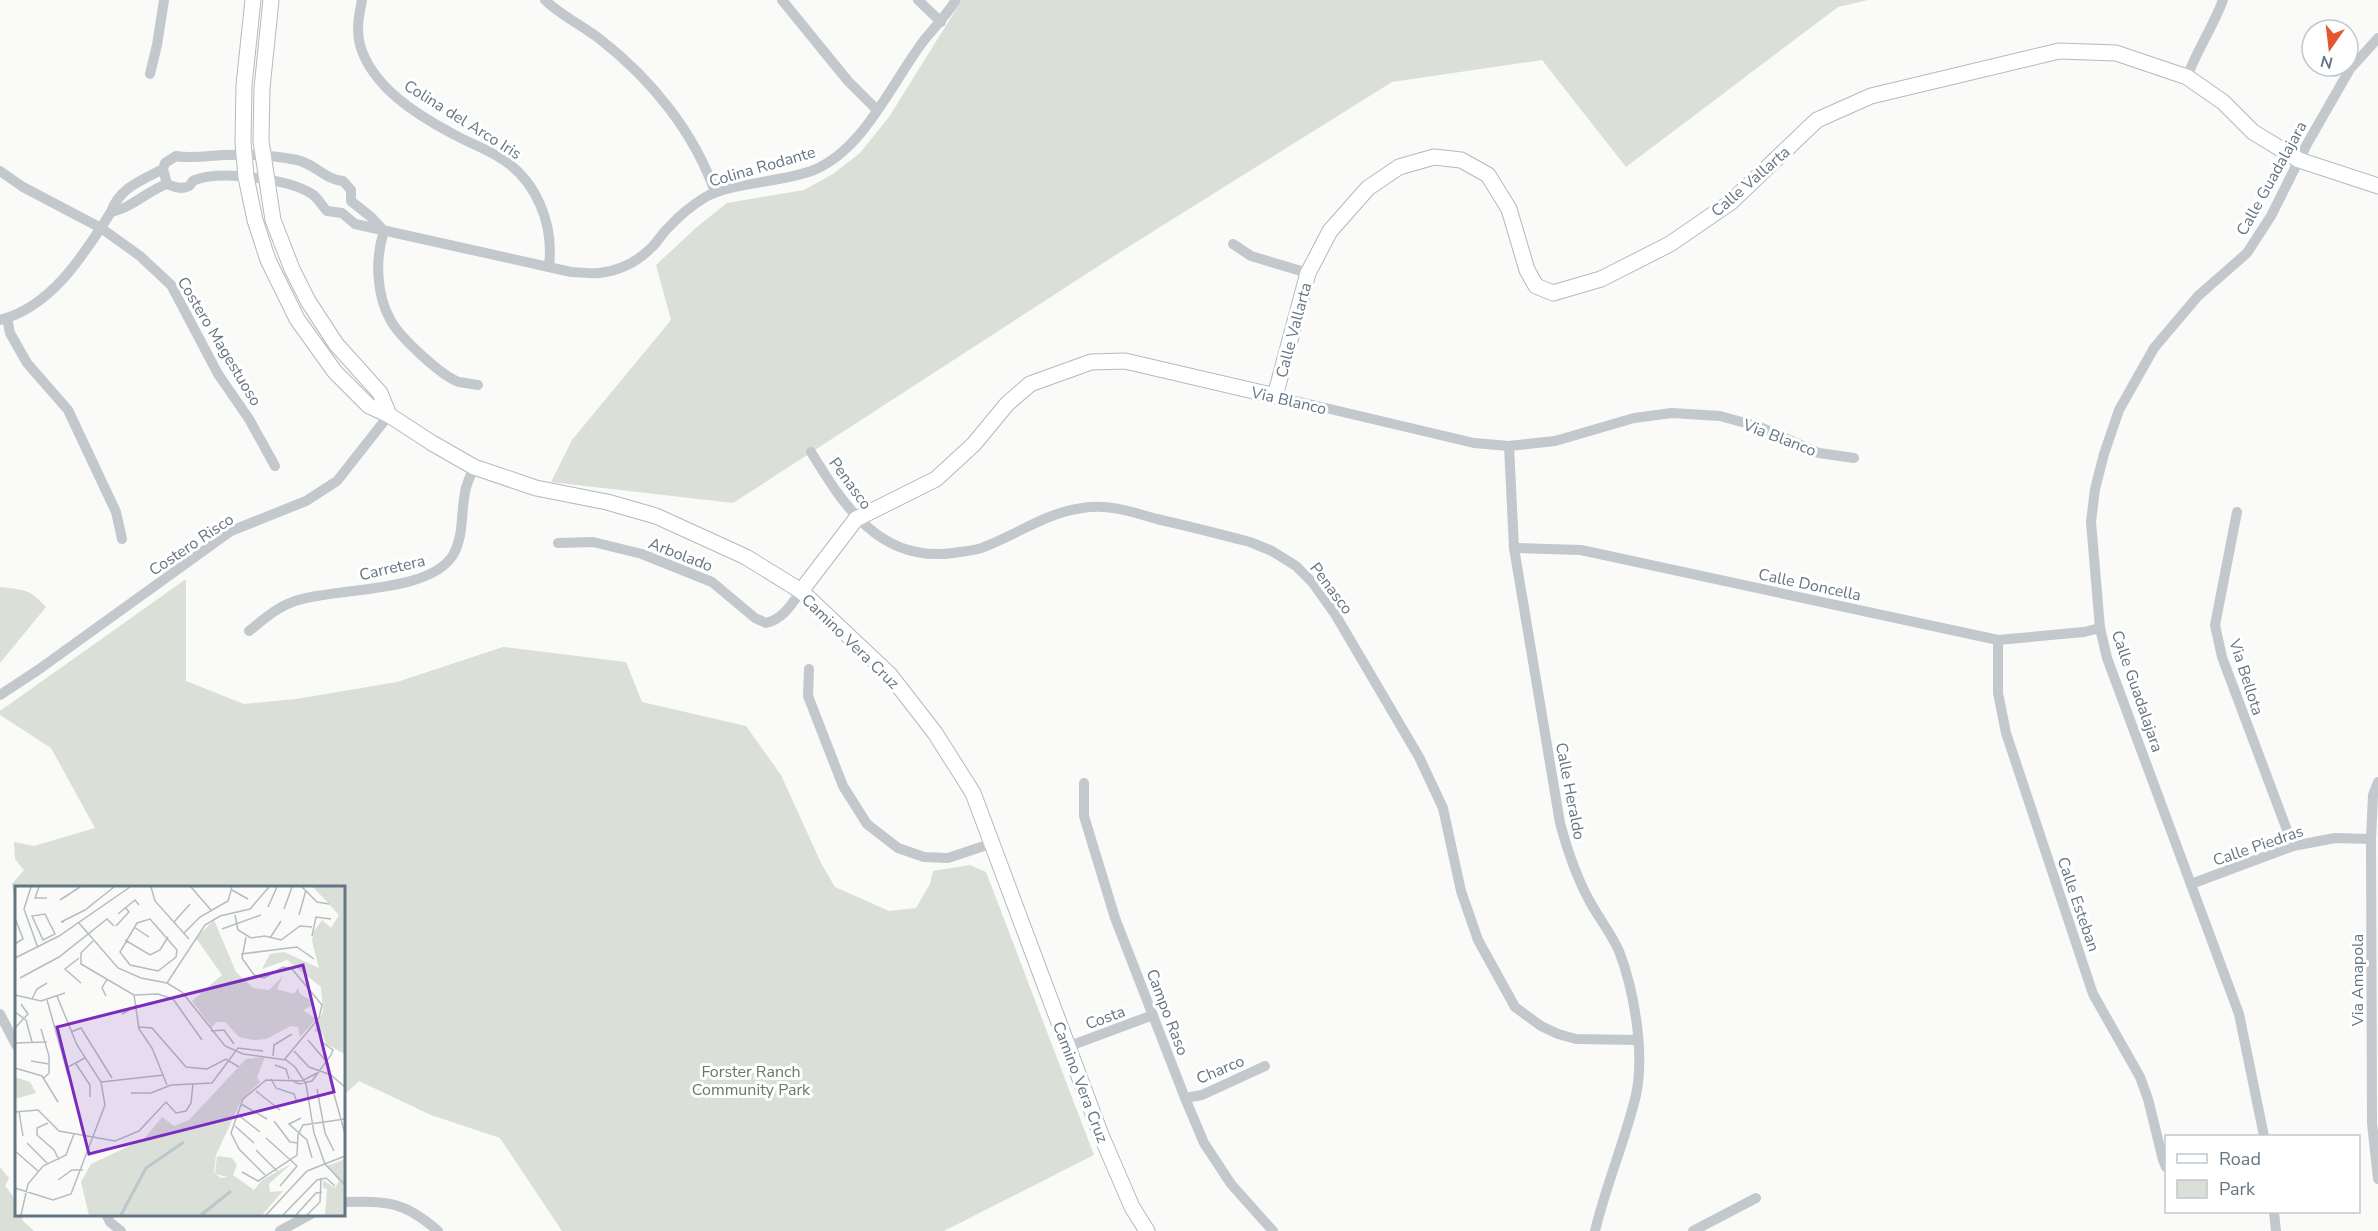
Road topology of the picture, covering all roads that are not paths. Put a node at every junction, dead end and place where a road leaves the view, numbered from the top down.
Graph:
1 (164, 0) edge
2 (253, 0) edge
3 (271, 0) edge
4 (362, 0) edge
5 (545, 0) edge
6 (782, 0) edge
7 (918, 0) edge
8 (956, 0) edge
9 (2223, 0) edge
10 (941, 22) junction
11 (2378, 38) edge
12 (150, 74) dead end
13 (2187, 76) junction
14 (878, 110) junction
15 (244, 155) junction
16 (263, 156) junction
17 (2299, 160) junction
18 (164, 169) junction
19 (0, 171) edge
20 (246, 177) junction
21 (267, 178) junction
22 (167, 184) junction
23 (2378, 186) edge
24 (715, 192) junction
25 (351, 201) junction
26 (111, 212) junction
27 (342, 213) junction
28 (101, 228) junction
29 (384, 231) junction
30 (1233, 244) dead end
31 (549, 266) junction
32 (1308, 273) junction
33 (4, 319) edge
34 (477, 385) dead end
35 (1275, 396) junction
36 (389, 415) junction
37 (1509, 446) junction
38 (811, 452) dead end
39 (1854, 458) dead end
40 (275, 466) dead end
41 (474, 467) junction
42 (2237, 512) dead end
43 (856, 519) junction
44 (122, 539) dead end
45 (558, 543) dead end
46 (1514, 548) junction
47 (801, 591) junction
48 (2100, 628) junction
49 (249, 631) dead end
50 (1998, 640) junction
51 (809, 669) dead end
52 (0, 695) edge
53 (2378, 782) edge
54 (1084, 783) dead end
55 (2371, 839) junction
56 (993, 843) junction
57 (2293, 846) junction
58 (2191, 884) junction
59 (0, 1014) edge
60 (1154, 1015) junction
61 (1637, 1040) junction
62 (15, 1043) edge
63 (1067, 1047) junction
64 (1266, 1066) dead end
65 (1185, 1098) junction
66 (2264, 1135) edge
67 (2165, 1165) edge
68 (2378, 1179) edge
69 (1756, 1198) dead end
70 (345, 1202) edge
71 (2274, 1213) edge
72 (107, 1216) edge
73 (309, 1216) edge
74 (121, 1231) edge
75 (280, 1231) edge
76 (438, 1231) edge
77 (1147, 1231) edge
78 (1273, 1231) edge
79 (1595, 1231) edge
80 (1693, 1231) edge
81 (2276, 1231) edge

1 - 12 street
2 - 15 main road, Camino Vera Cruz
3 - 16 main road
4 - 31 street, Colina del Arco Iris
5 - 24 street
6 - 14 street
7 - 10 street
8 - 10 street, Colina Rodante
9 - 13 street
10 - 14 street, Colina Rodante
11 - 17 street, Calle Guadalajara
13 - 17 main road, Calle Vallarta
13 - 32 main road, Calle Vallarta
14 - 24 street, Colina Rodante
15 - 16 street
15 - 18 street
15 - 20 main road, Camino Vera Cruz
16 - 21 main road
16 - 25 street
17 - 23 main road, Calle Vallarta
17 - 48 street, Calle Guadalajara
18 - 22 street
18 - 26 street
19 - 28 street, Costero Magestuoso
20 - 21 street, Colina Rodante
20 - 22 street, Colina Rodante
20 - 36 main road, Camino Vera Cruz
21 - 27 street, Colina Rodante
21 - 36 main road
22 - 26 street, Colina Rodante
24 - 31 street, Colina Rodante
25 - 27 street
25 - 29 street
26 - 28 street
27 - 29 street, Colina Rodante
28 - 33 street
28 - 40 street, Costero Magestuoso
29 - 31 street, Colina Rodante
29 - 34 street
30 - 32 street
32 - 35 main road, Calle Vallarta
33 - 44 street
35 - 37 street, Via Blanco
35 - 43 main road, Via Blanco
36 - 41 main road, Camino Vera Cruz
36 - 52 street, Costero Risco
37 - 39 street, Via Blanco
37 - 46 street, Calle Heraldo
38 - 43 street, Penasco
41 - 47 main road, Camino Vera Cruz
41 - 49 street, Carretera
42 - 57 street, Via Bellota
43 - 47 main road, Via Blanco
43 - 61 street, Penasco
45 - 47 street, Arbolado
46 - 50 street, Calle Doncella
46 - 61 street, Calle Heraldo
47 - 56 main road, Camino Vera Cruz
48 - 50 street, Calle Doncella
48 - 58 street, Calle Guadalajara
50 - 67 street, Calle Esteban
51 - 56 street
53 - 55 street, Via Amapola
54 - 60 street, Campo Raso
55 - 57 street, Calle Piedras
55 - 68 street, Via Amapola
56 - 63 main road, Camino Vera Cruz
57 - 58 street, Calle Piedras
58 - 66 street, Calle Guadalajara
59 - 62 street
60 - 63 street, Costa
60 - 65 street, Campo Raso
61 - 79 street, Calle Heraldo
63 - 77 main road, Camino Vera Cruz
64 - 65 street, Charco
65 - 78 street, Campo Raso
69 - 80 street
70 - 76 street
71 - 81 street
72 - 74 street
73 - 75 street

